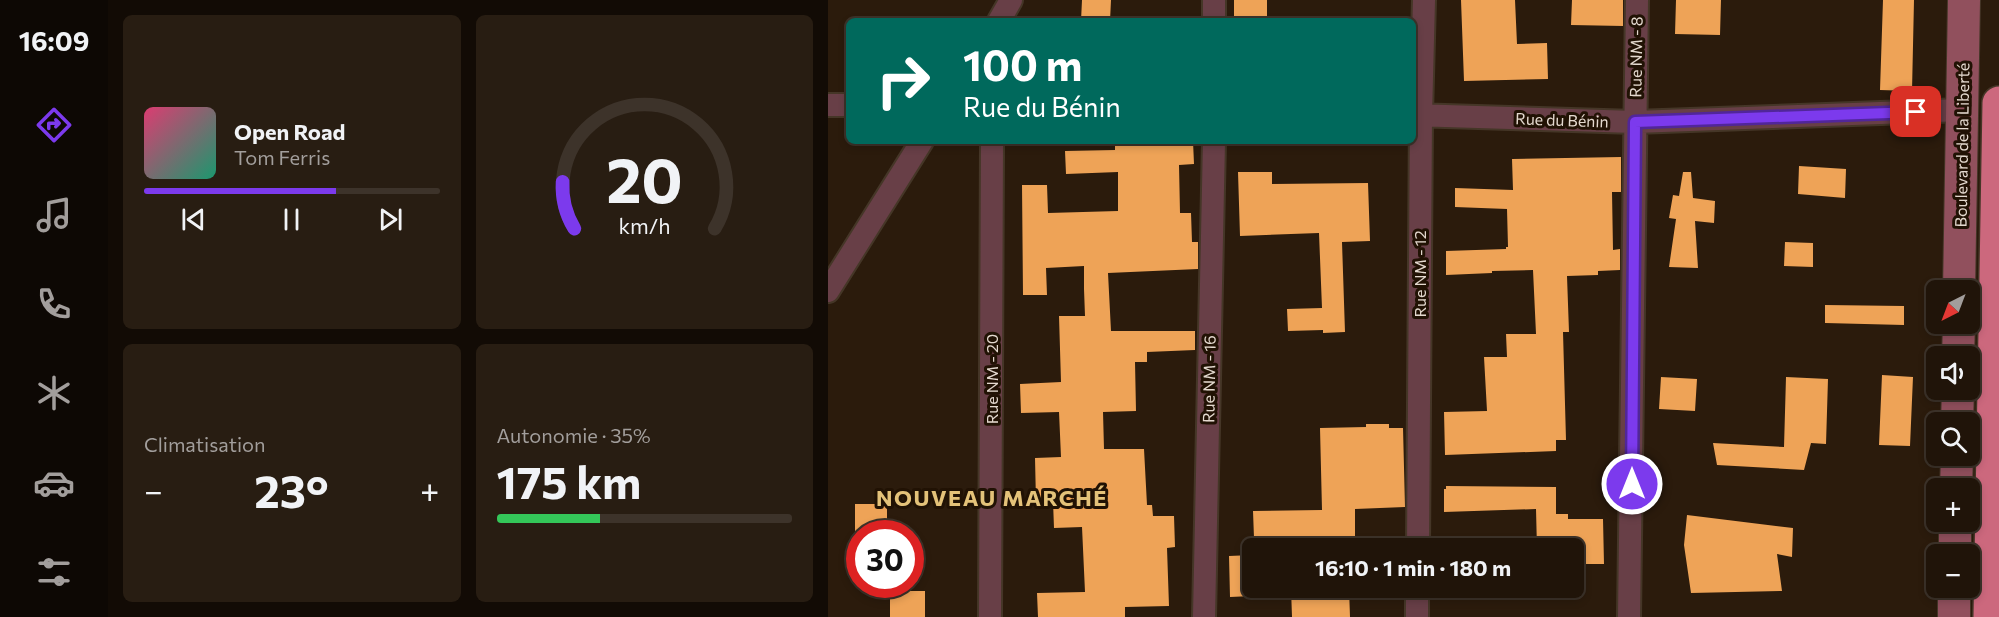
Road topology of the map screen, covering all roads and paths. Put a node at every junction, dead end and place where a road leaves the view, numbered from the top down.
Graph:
1 (1214, 0) edge
2 (1424, 0) edge
3 (1637, 0) edge
4 (1964, 0) edge
5 (1214, 18) edge
6 (1999, 103) edge
7 (828, 105) edge
8 (846, 105) edge
9 (1962, 110) junction
10 (1417, 115) edge
11 (1635, 122) junction
12 (920, 144) edge
13 (992, 144) edge
14 (1214, 144) edge
15 (1959, 280) edge
16 (828, 291) edge
17 (1418, 538) edge
18 (1417, 598) edge
19 (1954, 598) edge
20 (990, 617) edge
21 (1204, 617) edge
22 (1417, 617) edge
23 (1629, 617) edge
24 (1954, 617) edge
25 (1990, 617) edge

1 - 5 street
2 - 10 street, Rue NM - 12
3 - 11 street, Rue NM - 8
4 - 9 main road, Boulevard de la Liberté
6 - 25 highway
7 - 8 street
9 - 11 street, Rue du Bénin
9 - 15 main road, Boulevard de la Liberté
10 - 11 street, Rue du Bénin
10 - 17 street, Rue NM - 12
11 - 23 street, Rue NM - 8
12 - 16 street
13 - 20 street, Rue NM - 20
14 - 21 street, Rue NM - 16
18 - 22 street
19 - 24 main road

